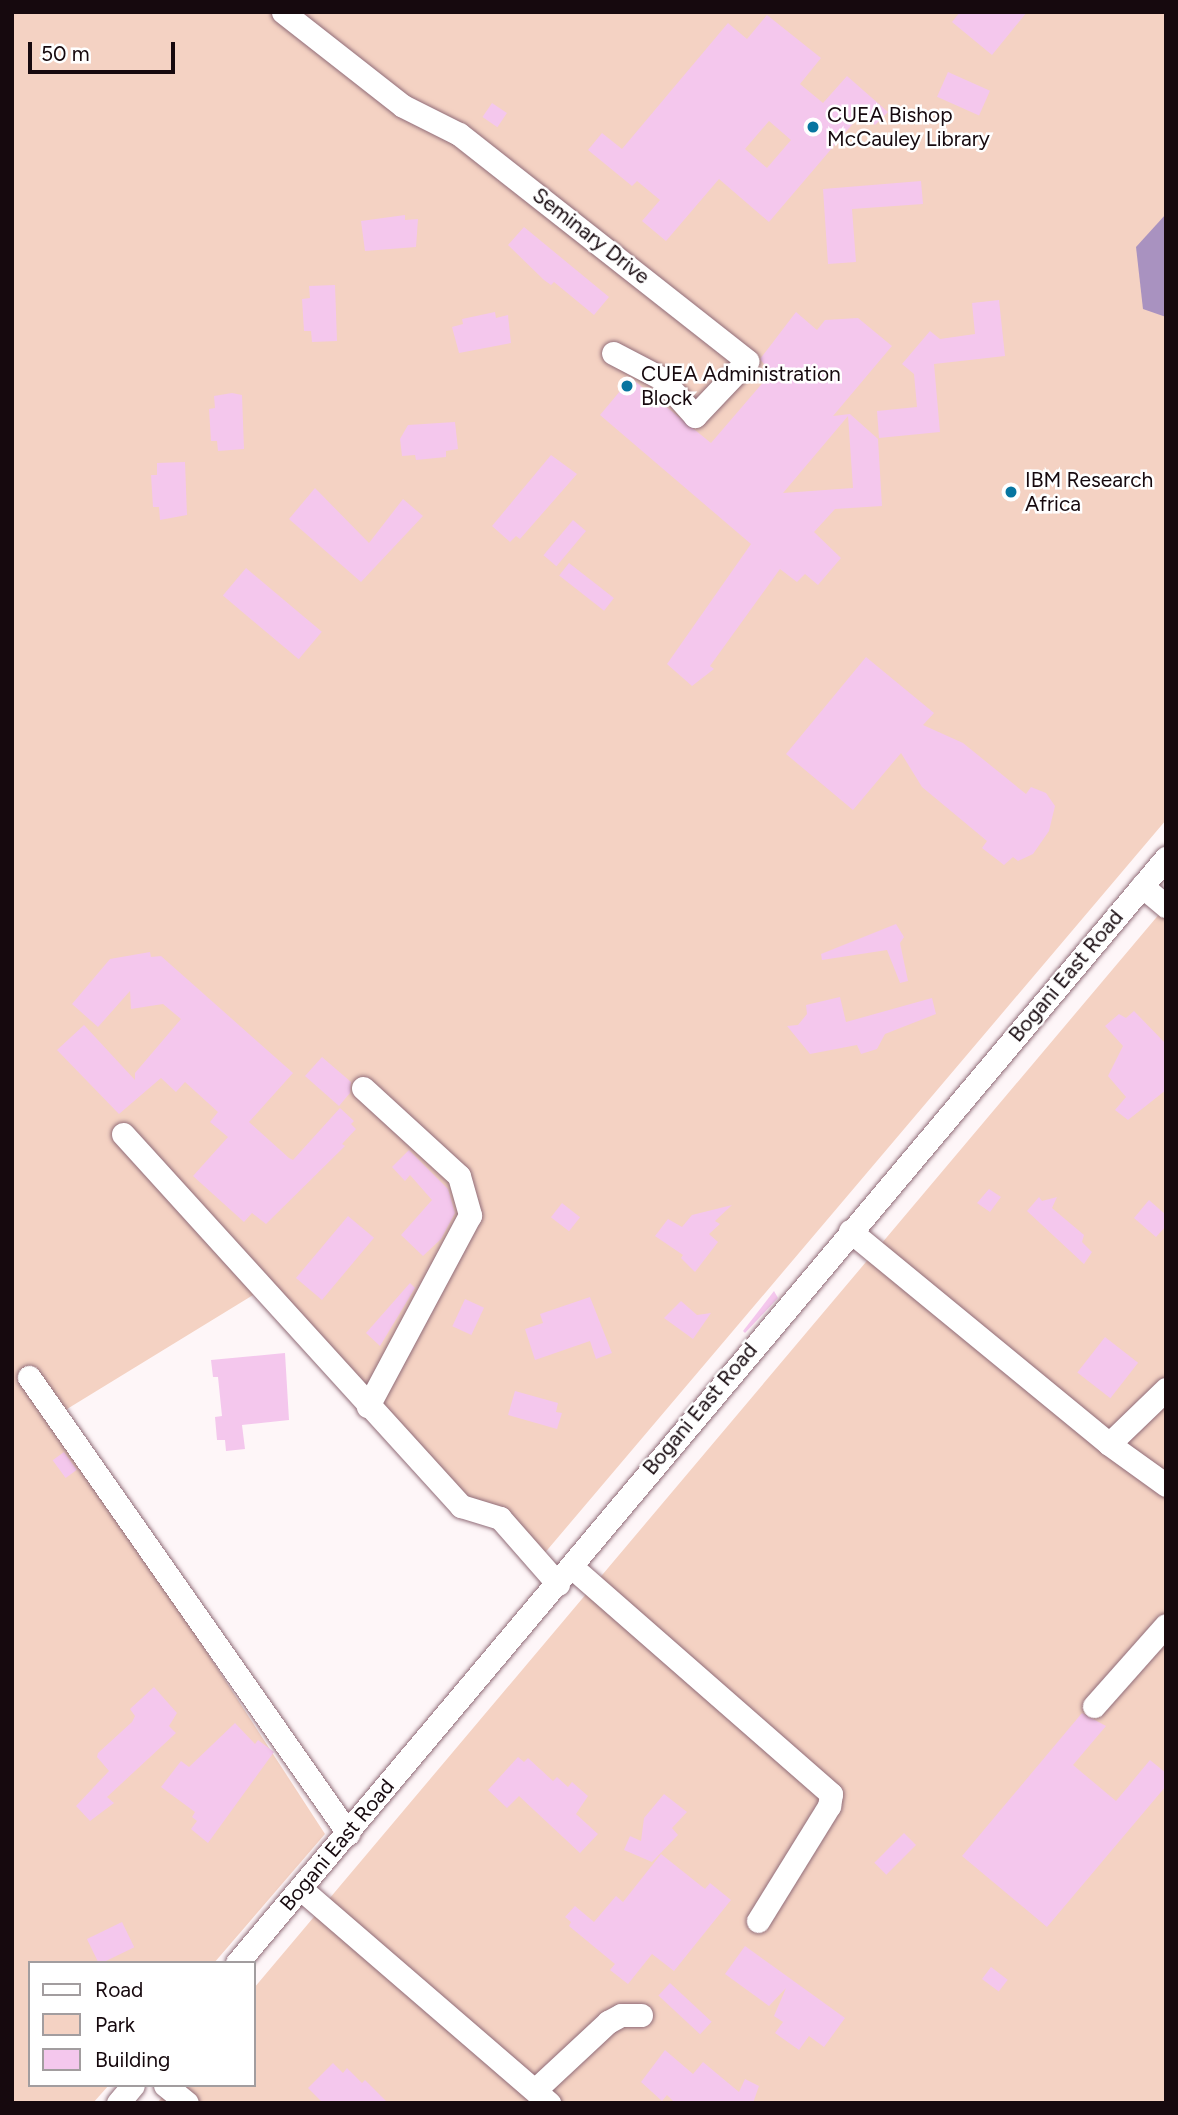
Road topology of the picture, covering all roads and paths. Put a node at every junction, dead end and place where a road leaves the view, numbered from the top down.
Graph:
1 (283, 12) edge
2 (613, 353) dead end
3 (1166, 858) edge
4 (1142, 886) junction
5 (1166, 906) edge
6 (363, 1088) dead end
7 (123, 1135) dead end
8 (850, 1231) junction
9 (29, 1377) dead end
10 (1166, 1389) edge
11 (368, 1406) junction
12 (1109, 1444) junction
13 (1166, 1485) edge
14 (566, 1576) junction
15 (1166, 1625) edge
16 (1094, 1706) dead end
17 (348, 1833) junction
18 (301, 1889) junction
19 (758, 1921) dead end
20 (239, 1961) edge
21 (641, 2015) dead end
22 (131, 2087) edge
23 (167, 2087) edge
24 (542, 2096) edge
25 (118, 2103) edge
26 (187, 2103) edge

1 - 2 street, Seminary Drive
3 - 4 street, Bogani East Road
4 - 5 street
4 - 8 street, Bogani East Road
6 - 11 street
7 - 11 street
8 - 12 street
8 - 14 street, Bogani East Road
9 - 17 street
10 - 12 street
11 - 14 street
12 - 13 street
14 - 17 street, Bogani East Road
14 - 19 street
15 - 16 street
17 - 18 street, Bogani East Road
18 - 20 street, Bogani East Road
18 - 24 street
21 - 24 street
22 - 25 street
23 - 26 street

